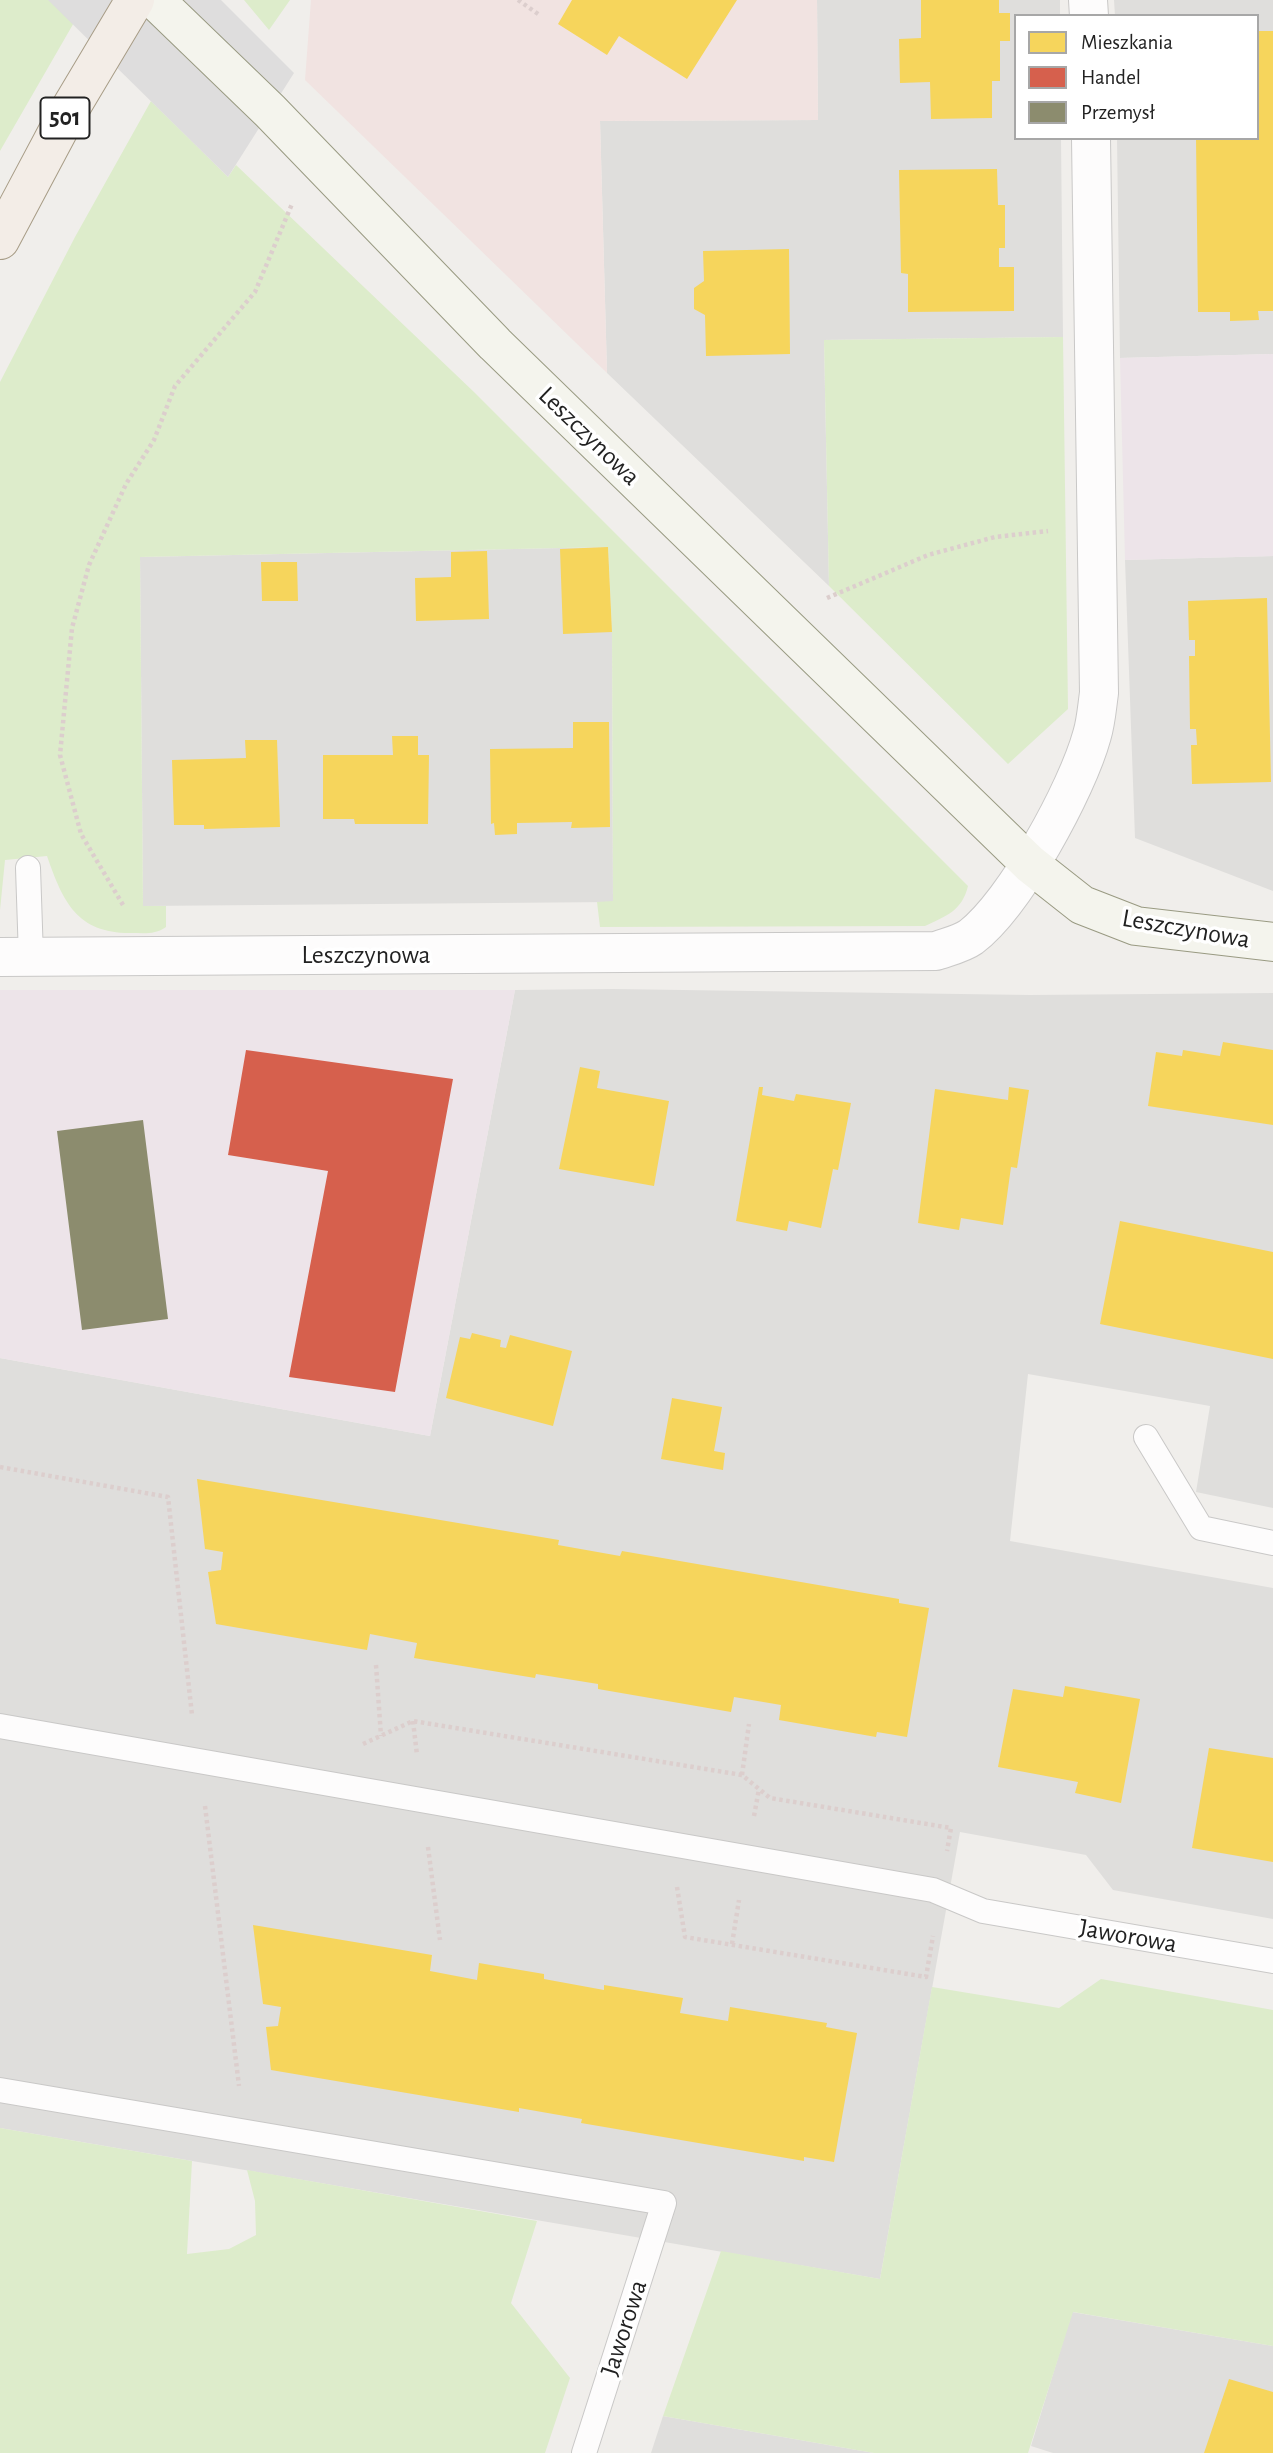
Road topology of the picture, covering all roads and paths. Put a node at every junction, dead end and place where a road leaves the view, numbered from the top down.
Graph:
1 (135, 0) edge
2 (155, 0) edge
3 (517, 0) edge
4 (541, 16) dead end
5 (1091, 140) edge
6 (294, 200) dead end
7 (0, 240) edge
8 (1097, 525) junction
9 (822, 598) dead end
10 (1030, 864) junction
11 (28, 868) dead end
12 (1273, 942) edge
13 (137, 956) junction
14 (15, 957) edge
15 (1146, 1437) dead end
16 (0, 1469) edge
17 (1273, 1543) edge
18 (376, 1665) dead end
19 (193, 1719) dead end
20 (413, 1721) dead end
21 (749, 1724) dead end
22 (0, 1727) edge
23 (380, 1736) dead end
24 (417, 1751) dead end
25 (199, 1762) junction
26 (741, 1775) dead end
27 (759, 1789) dead end
28 (423, 1801) junction
29 (755, 1807) dead end
30 (440, 1940) dead end
31 (1273, 1961) edge
32 (0, 2090) edge
33 (245, 2132) junction
34 (584, 2453) edge

1 - 7 main road, 501
2 - 10 street, Leszczynowa
3 - 4 path
5 - 8 street, Leszczynowa
6 - 13 path
8 - 9 path
8 - 10 street, Leszczynowa
10 - 12 street, Leszczynowa
10 - 13 street, Leszczynowa
11 - 14 lane
13 - 14 street, Leszczynowa
15 - 17 lane
16 - 19 path
18 - 23 path
20 - 24 path
21 - 26 path
22 - 25 lane, Jaworowa
25 - 28 lane, Jaworowa
25 - 33 path
27 - 29 path
28 - 30 path
28 - 31 lane, Jaworowa
32 - 33 lane
33 - 34 lane, Jaworowa

